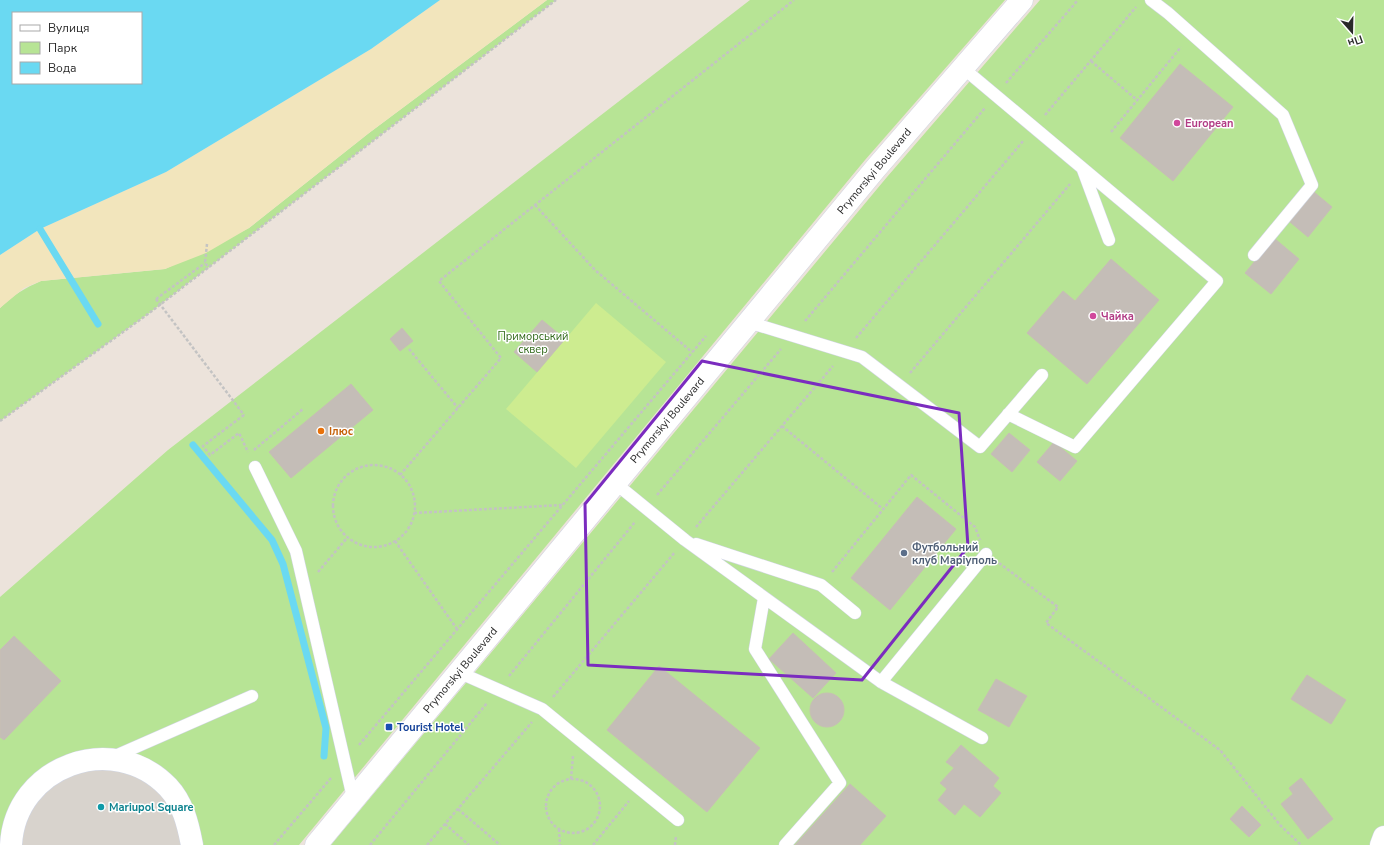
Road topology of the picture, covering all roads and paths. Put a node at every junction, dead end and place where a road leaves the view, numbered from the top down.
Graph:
1 (556, 0) edge
2 (794, 0) edge
3 (1022, 0) edge
4 (1078, 0) edge
5 (1151, 0) edge
6 (1137, 6) dead end
7 (1192, 34) junction
8 (1091, 61) junction
9 (963, 68) junction
10 (996, 95) junction
11 (1137, 100) junction
12 (1034, 128) junction
13 (1111, 132) dead end
14 (1083, 169) junction
15 (535, 205) junction
16 (1109, 240) dead end
17 (207, 244) dead end
18 (1254, 255) dead end
19 (205, 263) junction
20 (209, 268) junction
21 (748, 322) junction
22 (708, 334) dead end
23 (792, 336) junction
24 (409, 349) dead end
25 (692, 352) junction
26 (845, 352) junction
27 (1042, 375) dead end
28 (900, 386) junction
29 (458, 408) junction
30 (303, 409) dead end
31 (1008, 414) junction
32 (0, 421) edge
33 (782, 426) junction
34 (239, 433) dead end
35 (249, 454) dead end
36 (255, 467) dead end
37 (400, 475) junction
38 (615, 483) junction
39 (563, 505) junction
40 (646, 509) junction
41 (883, 509) junction
42 (414, 513) junction
43 (975, 527) dead end
44 (348, 538) junction
45 (685, 540) junction
46 (395, 541) junction
47 (986, 554) joint
48 (821, 585) junction
49 (304, 588) junction
50 (764, 598) junction
51 (854, 613) dead end
52 (457, 629) junction
53 (458, 672) junction
54 (881, 682) junction
55 (498, 690) junction
56 (252, 696) dead end
57 (542, 709) junction
58 (982, 738) dead end
59 (110, 759) junction
60 (345, 762) junction
61 (639, 788) junction
62 (353, 798) junction
63 (458, 809) junction
64 (678, 820) dead end
65 (445, 824) junction
66 (559, 829) junction
67 (1384, 837) edge
68 (11, 845) edge
69 (192, 845) edge
70 (274, 845) edge
71 (316, 845) edge
72 (370, 845) edge
73 (427, 845) edge
74 (470, 845) edge
75 (500, 845) edge
76 (560, 845) edge
77 (593, 845) edge
78 (785, 845) edge
79 (1300, 845) edge
80 (1382, 845) edge

1 - 20 path
2 - 15 path
3 - 9 street, Prymorskyi Boulevard
4 - 10 path
5 - 7 lane
6 - 8 path
7 - 11 path
7 - 18 lane
8 - 11 path
8 - 12 path
9 - 10 lane
9 - 21 street, Prymorskyi Boulevard
10 - 12 lane
10 - 23 path
11 - 13 path
12 - 14 lane
12 - 26 path
14 - 16 lane
14 - 28 path
14 - 31 lane
15 - 25 path
15 - 29 path
17 - 19 path
19 - 20 path
19 - 34 path, bridge
20 - 32 path
21 - 23 lane
21 - 38 street, Prymorskyi Boulevard
22 - 25 path
23 - 26 lane
23 - 40 path
24 - 29 path
25 - 39 path
26 - 28 lane
26 - 33 path
27 - 31 lane
28 - 31 lane
29 - 37 path
30 - 35 path
33 - 41 path
33 - 45 path
36 - 49 lane
37 - 42 path
37 - 44 path
38 - 40 lane
38 - 53 street, Prymorskyi Boulevard
39 - 42 path
39 - 52 path
40 - 45 lane
40 - 55 path
41 - 43 path
41 - 48 path
42 - 46 path
44 - 46 path
44 - 49 path
45 - 48 lane
45 - 50 lane
45 - 57 path
46 - 52 path
47 - 54 lane
47 - 79 path
48 - 51 lane
49 - 60 lane
50 - 54 lane
50 - 78 lane
52 - 60 path
53 - 55 lane
53 - 62 street, Prymorskyi Boulevard
54 - 58 lane
55 - 57 lane
55 - 72 path
56 - 59 lane
57 - 61 lane
57 - 63 path
59 - 68 street
59 - 69 street
60 - 62 lane
60 - 70 path
61 - 64 lane
61 - 77 path
62 - 71 street, Prymorskyi Boulevard
63 - 65 path
63 - 75 path
65 - 73 path
65 - 74 path
66 - 66 path
66 - 76 path
67 - 80 street

